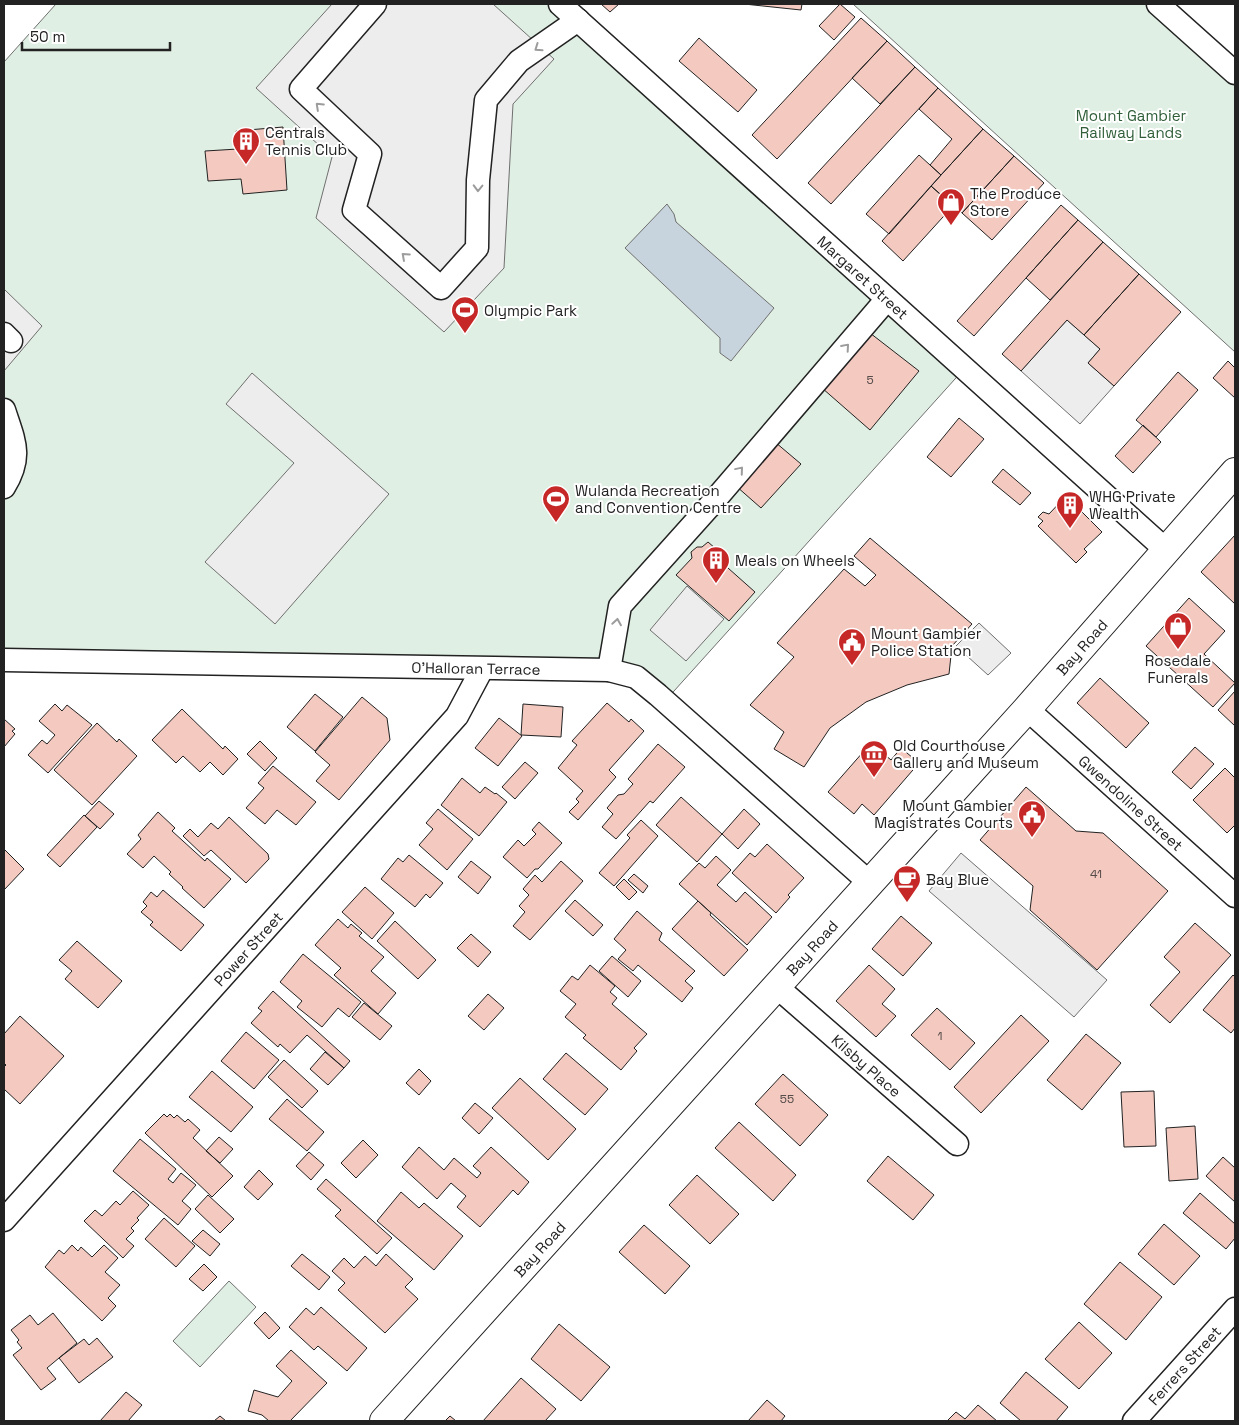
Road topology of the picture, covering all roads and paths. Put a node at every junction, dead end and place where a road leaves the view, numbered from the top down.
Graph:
1 (375, 4) edge
2 (560, 4) edge
3 (1158, 4) edge
4 (578, 20) junction
5 (1235, 73) edge
6 (887, 299) junction
7 (4, 410) edge
8 (1235, 472) edge
9 (4, 487) edge
10 (1166, 550) junction
11 (4, 660) edge
12 (482, 669) junction
13 (609, 670) junction
14 (1027, 709) junction
15 (870, 883) junction
16 (1235, 896) edge
17 (777, 987) junction
18 (957, 1144) dead end
19 (4, 1220) edge
20 (1235, 1309) edge
21 (387, 1420) edge
22 (1134, 1421) edge

4 -> 1 street
2 - 4 street, Margaret Street
3 - 5 street
4 - 6 street, Margaret Street
6 - 10 street, Margaret Street
13 -> 6 street
7 - 9 street
8 - 10 main road, Bay Road
10 - 14 main road, Bay Road
11 - 12 street, O'Halloran Terrace
12 - 13 street, O'Halloran Terrace
12 - 19 street, Power Street
13 - 15 street, O'Halloran Terrace
14 - 15 main road, Bay Road
14 - 16 street, Gwendoline Street
15 - 17 main road, Bay Road
17 - 18 street, Kilsby Place
17 - 21 main road, Bay Road
20 - 22 street, Ferrers Street

